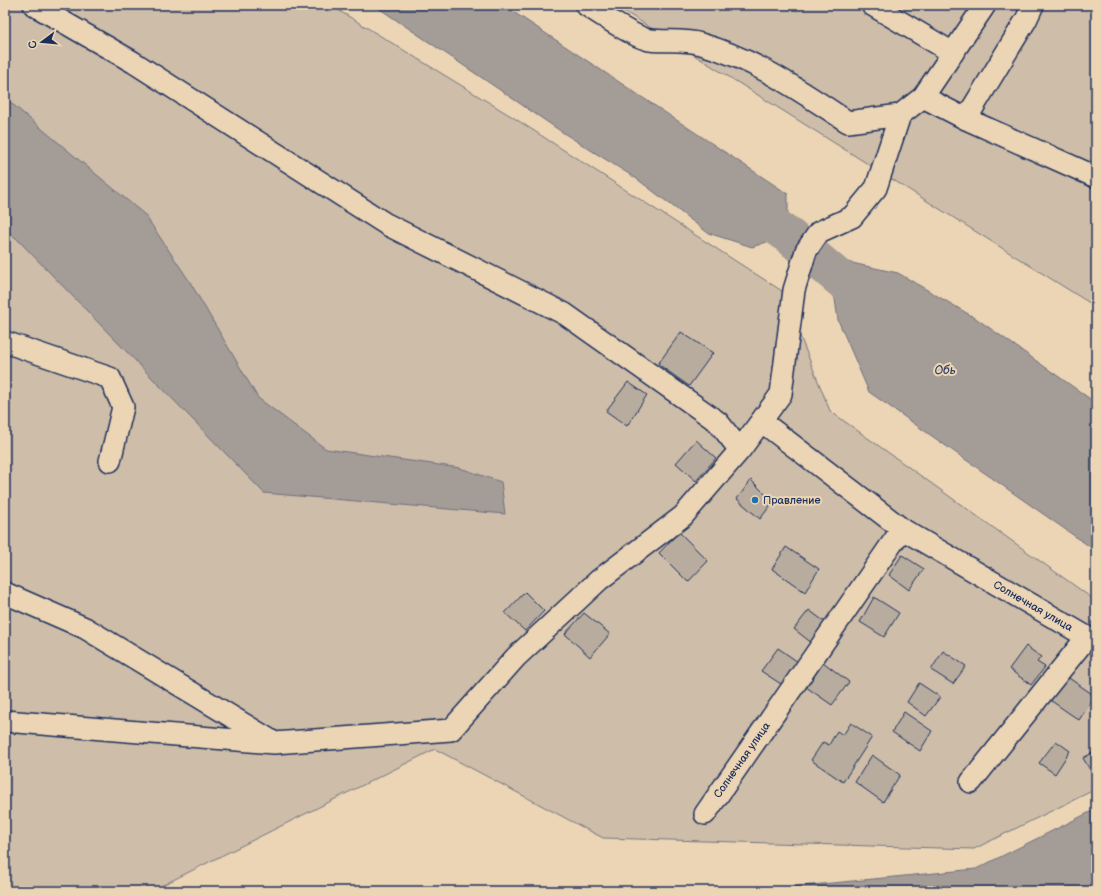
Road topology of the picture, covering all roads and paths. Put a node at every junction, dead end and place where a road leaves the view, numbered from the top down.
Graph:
1 (34, 5) edge
2 (586, 5) edge
3 (872, 5) edge
4 (986, 5) edge
5 (1032, 5) edge
6 (953, 53) junction
7 (923, 97) junction
8 (900, 115) junction
9 (966, 119) junction
10 (1096, 177) edge
11 (5, 342) edge
12 (761, 421) junction
13 (740, 450) junction
14 (110, 461) dead end
15 (902, 529) junction
16 (5, 593) edge
17 (5, 721) edge
18 (274, 743) junction
19 (971, 782) dead end
20 (705, 814) dead end

1 - 13 street
2 - 8 street
3 - 6 street
4 - 6 street
5 - 9 street
6 - 7 street
7 - 8 street
7 - 9 street
8 - 12 street
9 - 10 street
11 - 14 street
12 - 13 street
12 - 15 street, Солнечная улица
13 - 18 street
15 - 19 street, Солнечная улица
15 - 20 street, Солнечная улица
16 - 18 street
17 - 18 street

